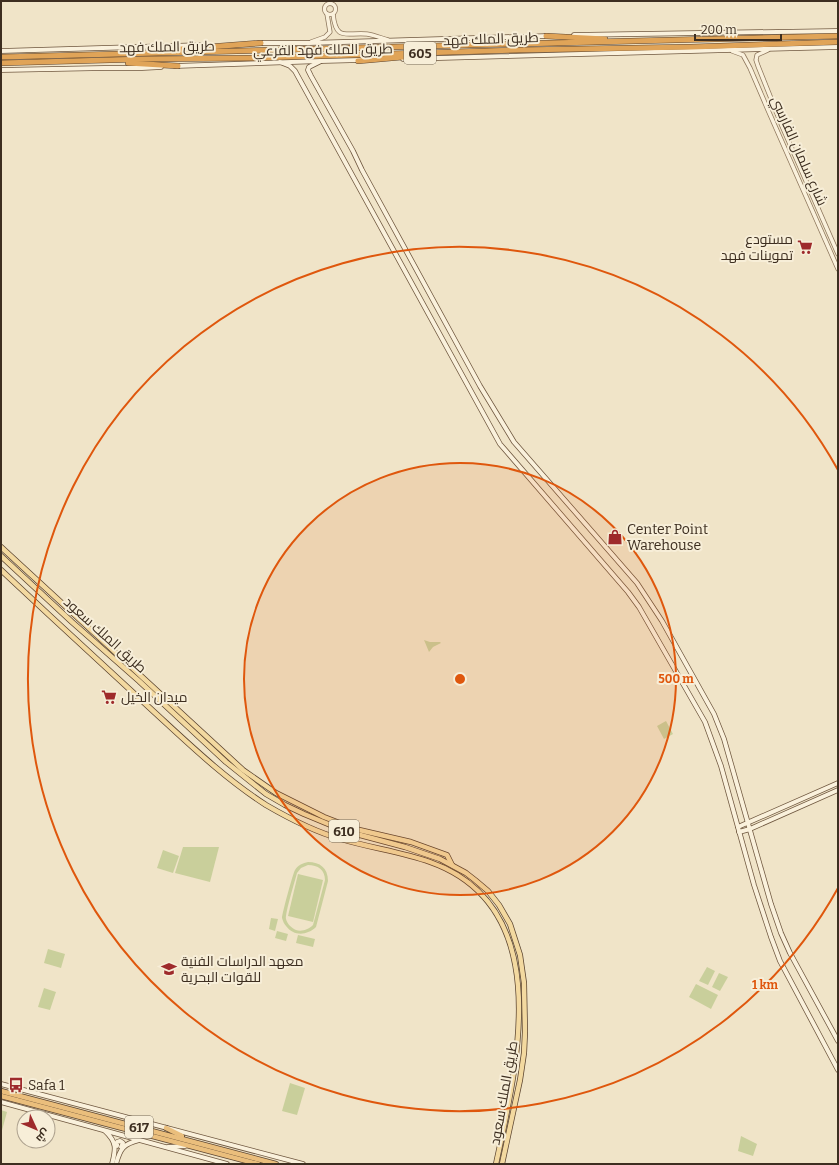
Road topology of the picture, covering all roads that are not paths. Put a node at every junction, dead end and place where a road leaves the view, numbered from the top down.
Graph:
1 (325, 1) edge
2 (331, 3) edge
3 (325, 6) junction
4 (327, 14) junction
5 (333, 14) junction
6 (838, 31) edge
7 (546, 36) junction
8 (838, 36) edge
9 (656, 40) junction
10 (391, 41) junction
11 (838, 42) edge
12 (261, 43) junction
13 (309, 43) junction
14 (838, 47) edge
15 (732, 50) junction
16 (770, 50) junction
17 (1, 51) edge
18 (484, 51) junction
19 (101, 55) junction
20 (1, 57) edge
21 (358, 60) junction
22 (91, 61) junction
23 (321, 61) junction
24 (280, 62) junction
25 (1, 63) edge
26 (178, 66) junction
27 (758, 66) junction
28 (750, 68) junction
29 (1, 70) edge
30 (838, 254) edge
31 (838, 269) edge
32 (1, 547) edge
33 (1, 556) edge
34 (1, 570) edge
35 (838, 783) edge
36 (838, 790) edge
37 (748, 823) junction
38 (738, 827) junction
39 (750, 829) junction
40 (739, 832) junction
41 (452, 865) junction
42 (838, 1042) edge
43 (838, 1070) edge
44 (2, 1085) edge
45 (1, 1091) edge
46 (1, 1096) edge
47 (1, 1102) edge
48 (166, 1128) junction
49 (105, 1131) junction
50 (140, 1140) junction
51 (186, 1140) junction
52 (189, 1145) junction
53 (166, 1148) junction
54 (117, 1155) junction
55 (112, 1164) edge
56 (116, 1164) edge
57 (227, 1164) edge
58 (258, 1164) edge
59 (276, 1164) edge
60 (303, 1164) edge
61 (496, 1164) edge
62 (502, 1164) edge

1 - 3 street
2 - 3 street
2 - 5 street
3 - 4 street
4 - 5 street
4 - 13 street
5 - 10 street
6 - 7 main road, طريق الملك فهد الفرعي
7 - 9 highway
7 - 10 main road, طريق الملك فهد الفرعي
8 - 9 highway, طريق الملك فهد / 605
9 - 19 highway, طريق الملك فهد / 605
10 - 13 main road, طريق الملك فهد الفرعي
11 - 18 highway, طريق الملك فهد / 605
12 - 13 main road, طريق الملك فهد الفرعي
12 - 17 main road, طريق الملك فهد الفرعي
12 - 19 highway
14 - 16 main road, طريق الملك فهد الفرعي
15 - 16 main road, طريق الملك فهد الفرعي
15 - 21 main road, طريق الملك فهد الفرعي
15 - 28 street, شارع سلمان الفارسي
16 - 27 street
18 - 21 highway
18 - 22 highway, طريق الملك فهد / 605
19 - 20 highway, طريق الملك فهد / 605
21 - 23 main road, طريق الملك فهد الفرعي
22 - 25 highway, طريق الملك فهد / 605
22 - 26 highway
23 - 24 main road, طريق الملك فهد الفرعي
23 - 37 main road
24 - 26 main road, طريق الملك فهد الفرعي
24 - 38 main road
26 - 29 main road, طريق الملك فهد الفرعي
27 - 28 street
27 - 30 street, شارع سلمان الفارسي
28 - 31 street, شارع سلمان الفارسي
32 - 41 main road
33 - 41 main road, طريق الملك سعود / 610
34 - 61 main road, طريق الملك سعود / 610
35 - 37 main road
36 - 39 main road
37 - 38 main road
37 - 39 main road
38 - 40 main road
39 - 40 main road
39 - 42 main road
40 - 43 main road
41 - 62 main road, طريق الملك سعود / 610
44 - 48 main road
45 - 51 highway, 617
46 - 52 highway, 617
47 - 49 main road
48 - 51 highway
48 - 60 main road
49 - 50 main road
49 - 54 main road
50 - 53 main road
50 - 54 main road
51 - 59 highway, 617
52 - 53 main road
52 - 58 highway, 617
53 - 57 main road
54 - 55 main road
54 - 56 main road

